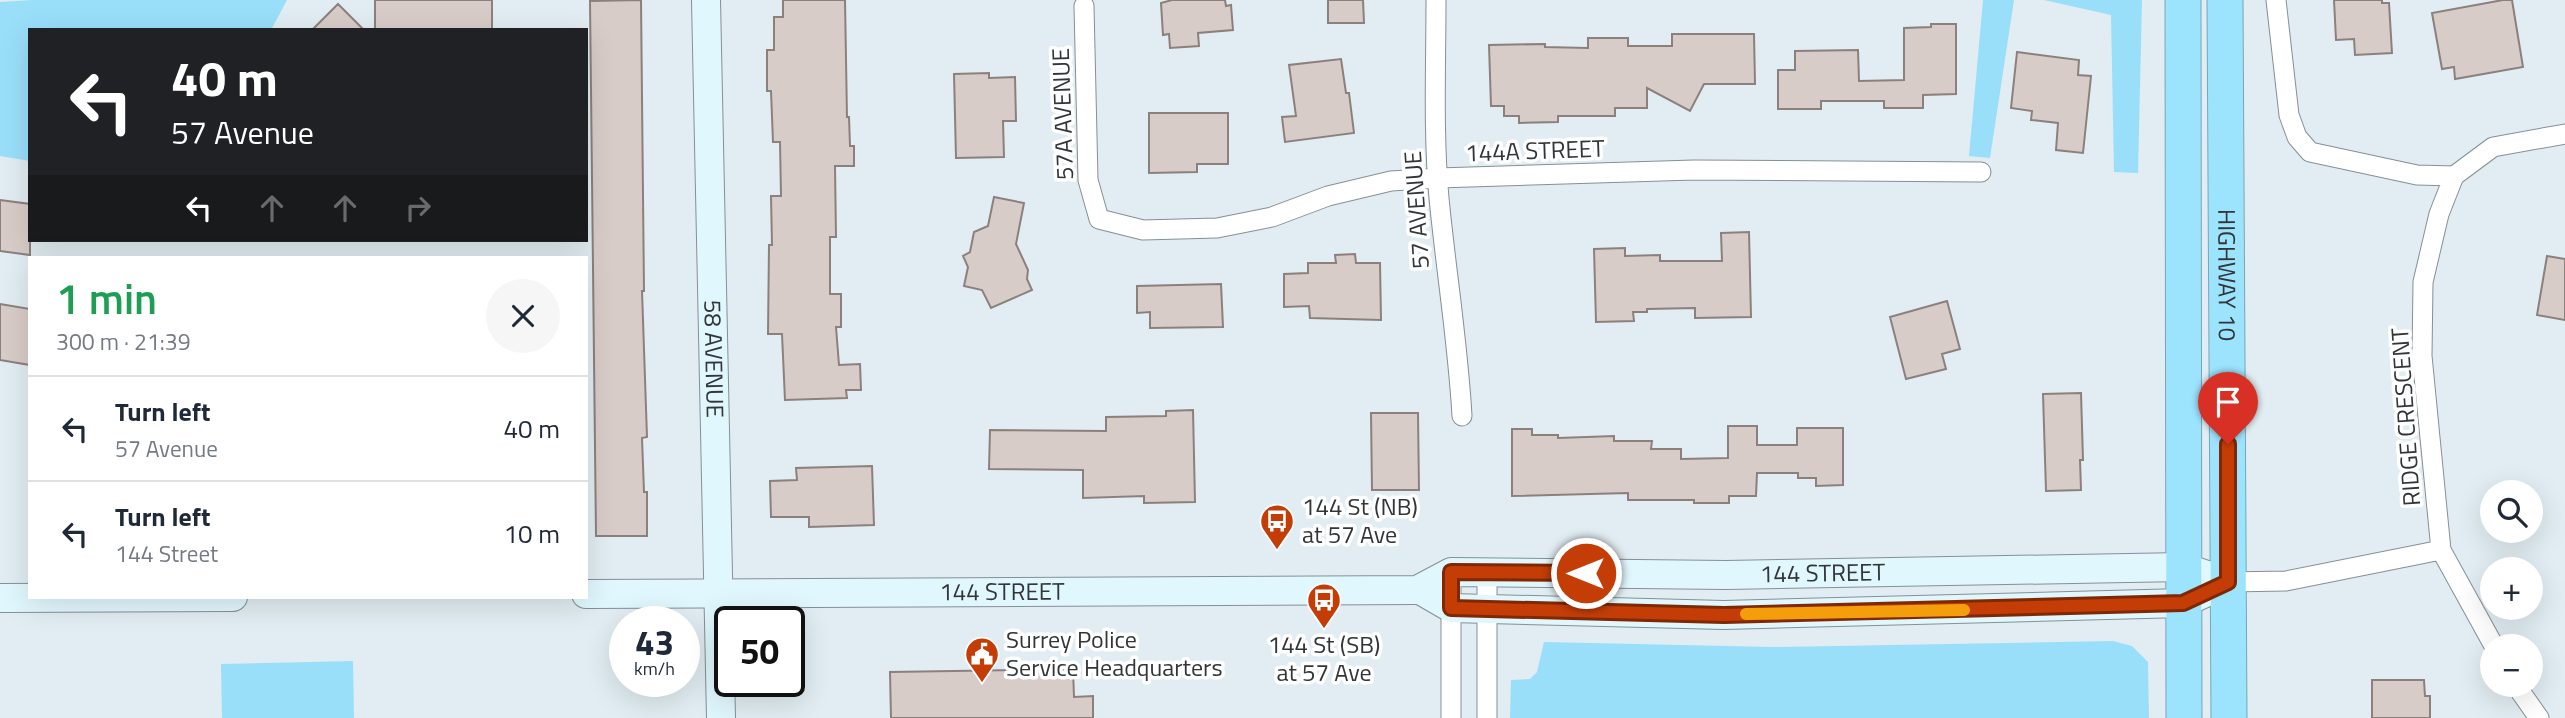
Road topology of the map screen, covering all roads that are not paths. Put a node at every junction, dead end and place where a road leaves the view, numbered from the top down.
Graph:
1 (706, 0) edge
2 (1436, 0) edge
3 (2183, 0) edge
4 (2225, 0) edge
5 (2276, 0) edge
6 (1084, 6) dead end
7 (2565, 134) edge
8 (1981, 172) dead end
9 (2454, 176) junction
10 (1438, 178) junction
11 (1099, 219) joint
12 (1462, 416) dead end
13 (2441, 550) junction
14 (2183, 567) junction
15 (1451, 572) junction
16 (1487, 572) junction
17 (2228, 582) junction
18 (1420, 590) junction
19 (719, 593) junction
20 (588, 594) edge
21 (0, 598) edge
22 (28, 598) edge
23 (2183, 603) junction
24 (1451, 608) junction
25 (1488, 609) junction
26 (2487, 634) edge
27 (2524, 697) edge
28 (721, 718) edge
29 (1451, 718) edge
30 (1487, 718) edge
31 (2183, 718) edge
32 (2229, 718) edge
33 (2539, 718) edge

1 - 19 main road, 58 AVENUE
2 - 10 street, 57 AVENUE
3 - 14 highway, HIGHWAY 10
4 - 17 highway, HIGHWAY 10
5 - 9 street
6 - 11 street, 57A AVENUE
7 - 9 street
8 - 10 street, 144A STREET
9 - 13 street, RIDGE CRESCENT
10 - 11 street, 144A STREET
10 - 12 street, 57 AVENUE
13 - 17 street, 144 STREET
13 - 26 street, RIDGE CRESCENT
14 - 16 main road, 144 STREET
14 - 17 main road, 144 STREET
14 - 23 highway, HIGHWAY 10
15 - 16 main road, 144 STREET
15 - 18 main road, 144 STREET
15 - 24 street
16 - 25 street
17 - 23 main road, 144 STREET
17 - 32 highway, HIGHWAY 10
18 - 19 main road, 144 STREET
18 - 24 main road, 144 STREET
19 - 20 main road, 144 STREET
19 - 28 main road, 58 AVENUE
21 - 22 main road
23 - 25 main road, 144 STREET
23 - 31 highway, HIGHWAY 10
24 - 25 main road, 144 STREET
24 - 29 street
25 - 30 street
27 - 33 street

